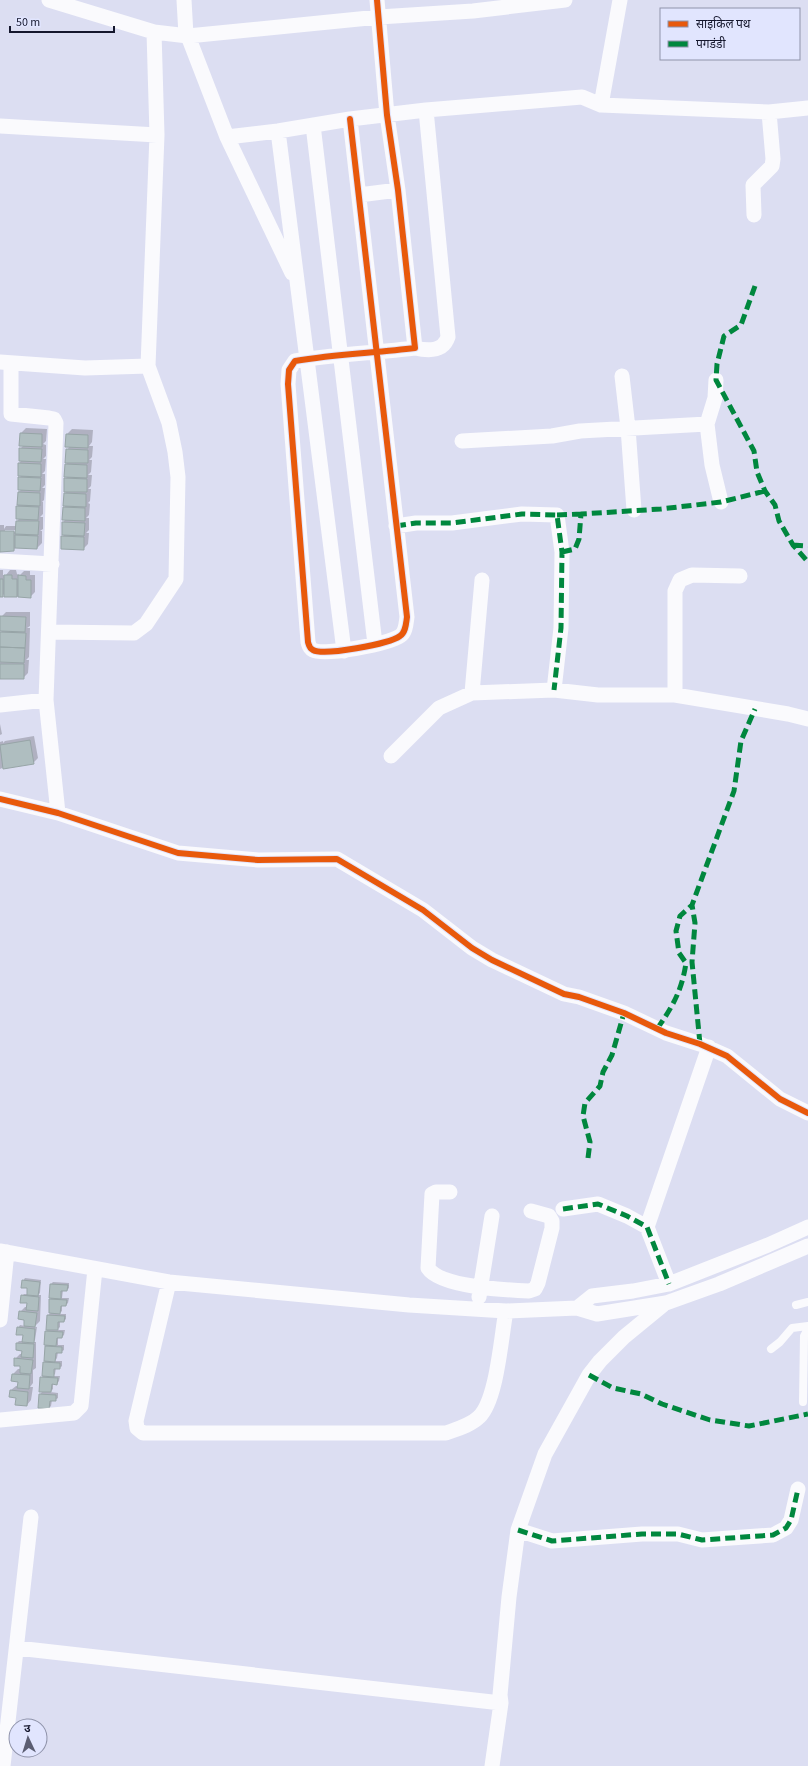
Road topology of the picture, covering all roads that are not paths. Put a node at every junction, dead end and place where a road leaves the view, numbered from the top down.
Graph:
1 (49, 0) edge
2 (184, 0) edge
3 (377, 0) edge
4 (565, 0) edge
5 (620, 0) edge
6 (379, 17) junction
7 (154, 32) junction
8 (187, 36) junction
9 (601, 105) junction
10 (808, 108) edge
11 (426, 110) junction
12 (769, 112) junction
13 (387, 115) junction
14 (350, 119) junction
15 (312, 125) junction
16 (0, 126) edge
17 (278, 131) junction
18 (157, 135) junction
19 (227, 136) junction
20 (398, 190) junction
21 (358, 196) junction
22 (754, 215) dead end
23 (299, 286) junction
24 (415, 348) junction
25 (376, 353) junction
26 (340, 355) junction
27 (308, 359) junction
28 (6, 362) edge
29 (148, 366) junction
30 (622, 376) dead end
31 (716, 380) dead end
32 (5, 414) edge
33 (707, 424) junction
34 (628, 428) junction
35 (462, 441) dead end
36 (721, 502) dead end
37 (634, 510) dead end
38 (396, 526) junction
39 (0, 561) edge
40 (52, 564) junction
41 (740, 576) dead end
42 (482, 580) dead end
43 (49, 632) junction
44 (375, 644) junction
45 (344, 651) junction
46 (554, 690) junction
47 (472, 693) junction
48 (675, 695) junction
49 (46, 700) junction
50 (0, 705) edge
51 (808, 719) edge
52 (390, 756) dead end
53 (0, 799) edge
54 (58, 813) junction
55 (710, 1047) junction
56 (808, 1113) edge
57 (450, 1192) dead end
58 (563, 1209) dead end
59 (531, 1211) dead end
60 (492, 1216) dead end
61 (648, 1227) junction
62 (808, 1227) edge
63 (808, 1246) edge
64 (3, 1251) edge
65 (95, 1269) junction
66 (169, 1282) junction
67 (669, 1284) junction
68 (480, 1288) junction
69 (808, 1302) edge
70 (666, 1303) junction
71 (796, 1305) dead end
72 (577, 1308) junction
73 (478, 1310) junction
74 (506, 1311) junction
75 (0, 1320) edge
76 (808, 1326) edge
77 (808, 1329) edge
78 (771, 1349) dead end
79 (803, 1402) dead end
80 (0, 1420) edge
81 (798, 1489) dead end
82 (31, 1517) dead end
83 (518, 1530) junction
84 (17, 1648) junction
85 (501, 1703) junction
86 (3, 1766) edge
87 (492, 1766) edge

1 - 7 street
2 - 8 street
3 - 6 street
4 - 6 street
5 - 9 street
6 - 8 street
6 - 13 street
7 - 8 street
7 - 18 street
8 - 19 street
9 - 11 street
9 - 12 street
10 - 12 street
11 - 13 street
11 - 24 street
12 - 22 street
13 - 14 street
13 - 20 street
14 - 15 street
14 - 21 street
15 - 17 street
15 - 26 street
16 - 18 street
17 - 19 street
17 - 23 street
18 - 29 street
19 - 23 street
20 - 21 street
20 - 24 street
21 - 25 street
23 - 27 street
24 - 25 street
25 - 26 street
25 - 38 street
26 - 27 street
26 - 44 street
27 - 45 street
27 - 45 street
28 - 29 street
28 - 32 street
29 - 43 street
30 - 34 street
31 - 33 street
32 - 40 street
33 - 34 street
33 - 36 street
34 - 35 street
34 - 37 street
38 - 44 street
38 - 46 street
39 - 40 street
40 - 43 street
41 - 48 street
42 - 47 street
43 - 49 street
44 - 45 street
46 - 47 street
46 - 48 street
47 - 52 street
48 - 51 street
49 - 50 street
49 - 54 street
53 - 54 street
54 - 55 street
55 - 56 street
55 - 61 street
57 - 68 street
58 - 61 street
59 - 68 street
60 - 68 street
61 - 67 street
62 - 67 street
63 - 70 street
64 - 65 street
64 - 75 street
65 - 66 street
65 - 80 street
66 - 73 street
66 - 74 street
67 - 72 street
68 - 73 street
69 - 71 lane
70 - 72 street
70 - 83 street
72 - 74 street
73 - 74 street
76 - 78 lane
77 - 79 lane
81 - 83 street
82 - 84 street
83 - 85 street
84 - 85 street
84 - 86 street
85 - 87 street

